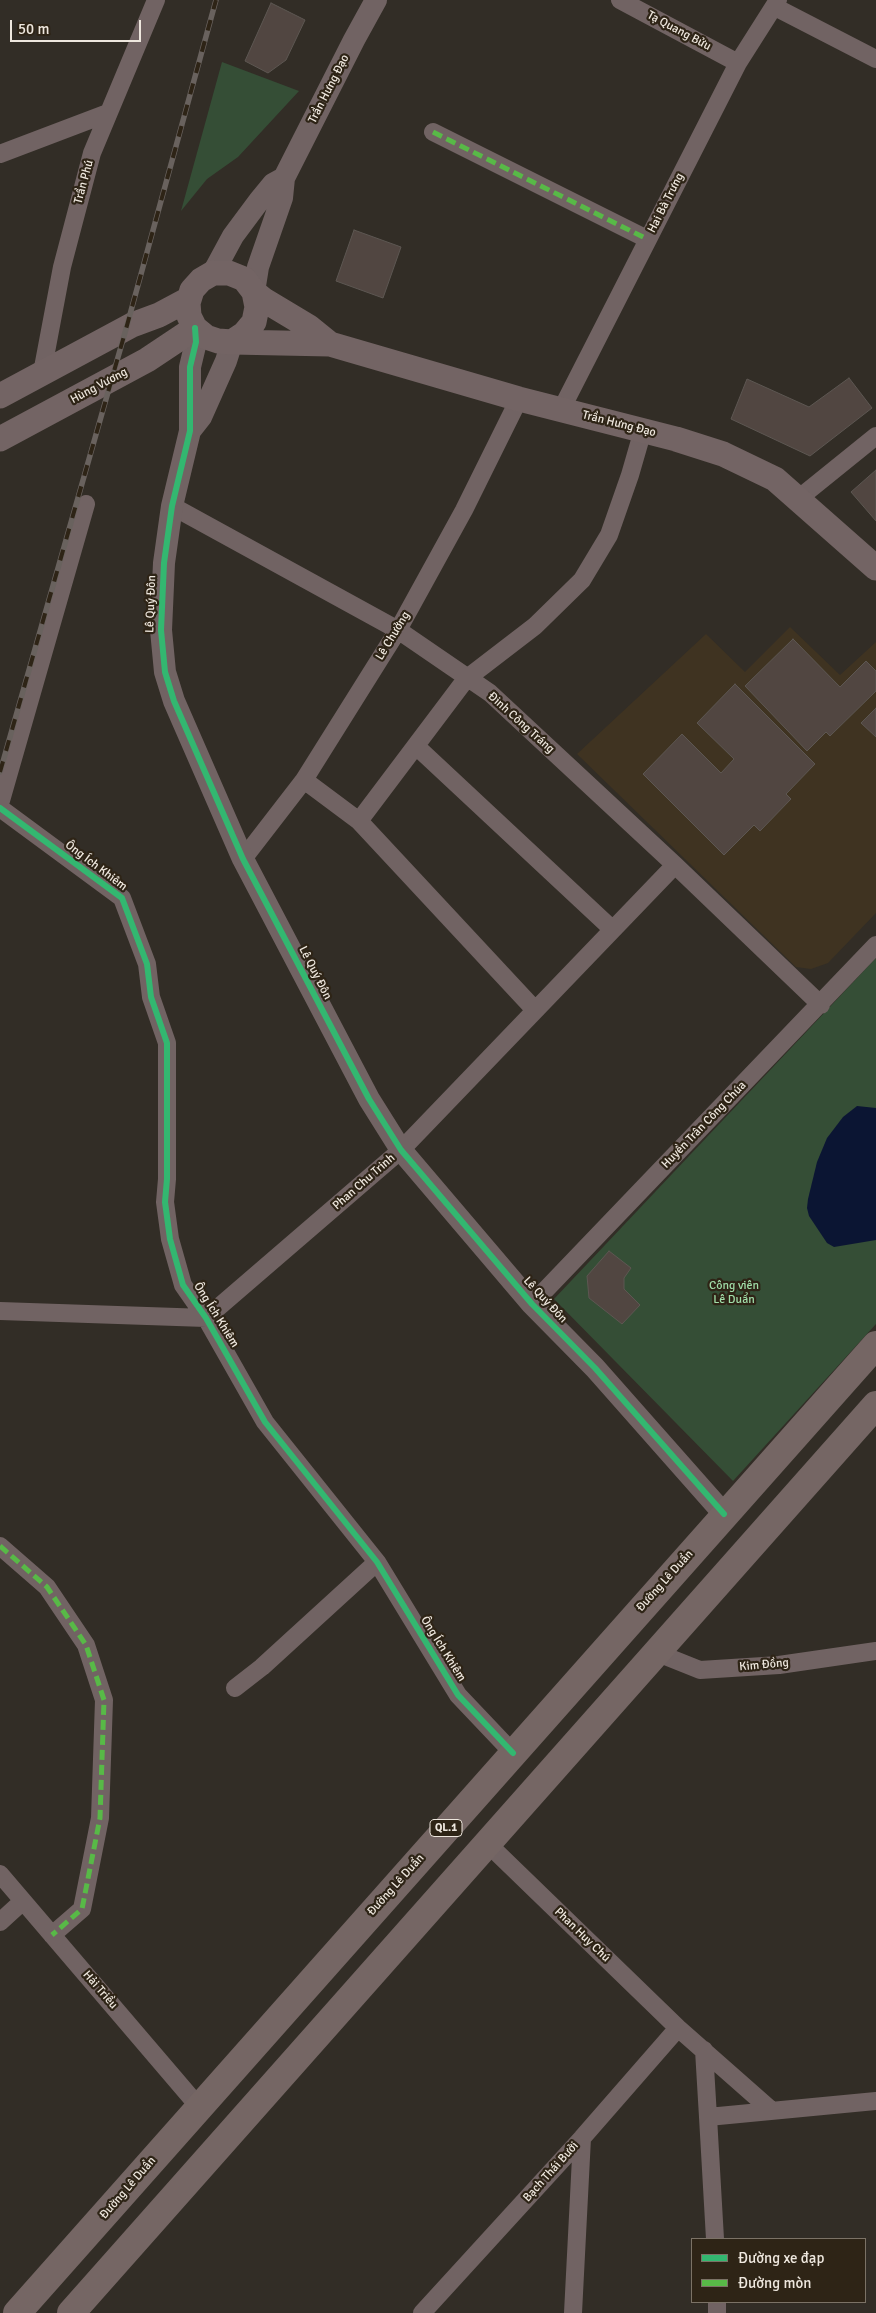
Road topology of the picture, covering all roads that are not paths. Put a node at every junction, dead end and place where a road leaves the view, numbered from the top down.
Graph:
1 (376, 0) edge
2 (620, 0) edge
3 (154, 1) edge
4 (776, 3) edge
5 (876, 59) edge
6 (738, 63) junction
7 (108, 113) junction
8 (433, 132) dead end
9 (0, 154) edge
10 (284, 178) junction
11 (647, 239) junction
12 (213, 273) junction
13 (254, 292) junction
14 (189, 299) junction
15 (195, 328) junction
16 (232, 342) junction
17 (330, 344) junction
18 (42, 373) junction
19 (0, 396) edge
20 (519, 399) junction
21 (561, 410) junction
22 (643, 430) junction
23 (190, 431) junction
24 (876, 436) edge
25 (0, 439) edge
26 (798, 499) junction
27 (86, 504) dead end
28 (172, 506) junction
29 (876, 568) edge
30 (398, 630) junction
31 (466, 679) junction
32 (417, 747) junction
33 (304, 780) junction
34 (0, 804) edge
35 (0, 808) edge
36 (359, 821) junction
37 (243, 859) junction
38 (675, 865) junction
39 (612, 929) junction
40 (876, 945) edge
41 (821, 1005) junction
42 (536, 1010) junction
43 (401, 1150) junction
44 (532, 1304) junction
45 (0, 1311) edge
46 (206, 1318) junction
47 (876, 1345) edge
48 (876, 1405) edge
49 (724, 1514) junction
50 (755, 1540) junction
51 (0, 1546) edge
52 (377, 1562) junction
53 (876, 1651) edge
54 (656, 1652) junction
55 (235, 1688) dead end
56 (513, 1753) junction
57 (487, 1843) junction
58 (0, 1874) edge
59 (23, 1902) junction
60 (0, 1922) edge
61 (52, 1935) junction
62 (678, 2028) junction
63 (704, 2050) junction
64 (876, 2101) edge
65 (200, 2107) junction
66 (771, 2110) junction
67 (708, 2117) junction
68 (582, 2138) junction
69 (715, 2238) edge
70 (80, 2310) edge
71 (427, 2311) edge
72 (17, 2313) edge
73 (573, 2313) edge

1 - 10 street, Trần Hưng Đạo
2 - 6 street, Tạ Quang Bửu
3 - 7 street, Trần Phú
4 - 5 street
4 - 6 street, Hai Bà Trưng
6 - 11 street, Hai Bà Trưng
7 - 9 street
7 - 18 street, Trần Phú
8 - 11 street
10 - 12 street, Trần Hưng Đạo
10 - 13 street, Trần Hưng Đạo
11 - 21 street, Hai Bà Trưng
12 - 13 main road
12 - 14 main road
13 - 16 main road
13 - 17 main road, Trần Hưng Đạo
14 - 15 main road
14 - 18 main road
15 - 16 main road
15 - 23 street, Lê Quý Đôn
15 - 25 main road, Hùng Vương
16 - 17 main road, Trần Hưng Đạo
16 - 23 street, Lê Quý Đôn
17 - 20 main road, Trần Hưng Đạo
18 - 19 main road
20 - 21 main road, Trần Hưng Đạo
20 - 30 street, Lê Chưởng
21 - 22 main road, Trần Hưng Đạo
22 - 26 main road, Trần Hưng Đạo
22 - 31 street
23 - 28 street, Lê Quý Đôn
24 - 26 street
26 - 29 main road, Trần Hưng Đạo
27 - 34 street
28 - 30 street, Đinh Công Tráng
28 - 37 street, Lê Quý Đôn
30 - 31 street, Đinh Công Tráng
30 - 33 street, Lê Chưởng
31 - 32 street
31 - 38 street, Đinh Công Tráng
32 - 36 street
32 - 39 street
33 - 36 street
33 - 37 street, Lê Chưởng
35 - 46 street, Ông Ích Khiêm
36 - 42 street
37 - 43 street, Lê Quý Đôn
38 - 39 street, Phan Chu Trinh
38 - 41 street, Đinh Công Tráng
39 - 42 street, Phan Chu Trinh
40 - 41 street, Huyền Trân Công Chúa
41 - 44 street, Huyền Trân Công Chúa
42 - 43 street, Phan Chu Trinh
43 - 44 street, Lê Quý Đôn
43 - 46 street, Phan Chu Trinh
44 - 49 street, Lê Quý Đôn
45 - 46 street
46 - 52 street, Ông Ích Khiêm
47 - 49 highway, Đường Lê Duẩn / QL.1
48 - 50 highway
49 - 50 highway
49 - 56 highway, Đường Lê Duẩn / QL.1
50 - 54 highway
51 - 61 street
52 - 55 street
52 - 56 street, Ông Ích Khiêm
53 - 54 street, Kim Đồng
54 - 57 highway
56 - 65 highway, Đường Lê Duẩn / QL.1
57 - 62 street, Phan Huy Chú
57 - 70 highway
58 - 59 street, Hải Triều
59 - 60 street
59 - 61 street, Hải Triều
61 - 65 street, Hải Triều
62 - 63 street, Phan Huy Chú
62 - 68 street, Bạch Thái Bưởi
63 - 66 street, Phan Huy Chú
63 - 67 street
64 - 66 street
65 - 72 highway, Đường Lê Duẩn / QL.1
66 - 67 street
67 - 69 street
68 - 71 street, Bạch Thái Bưởi
68 - 73 street

